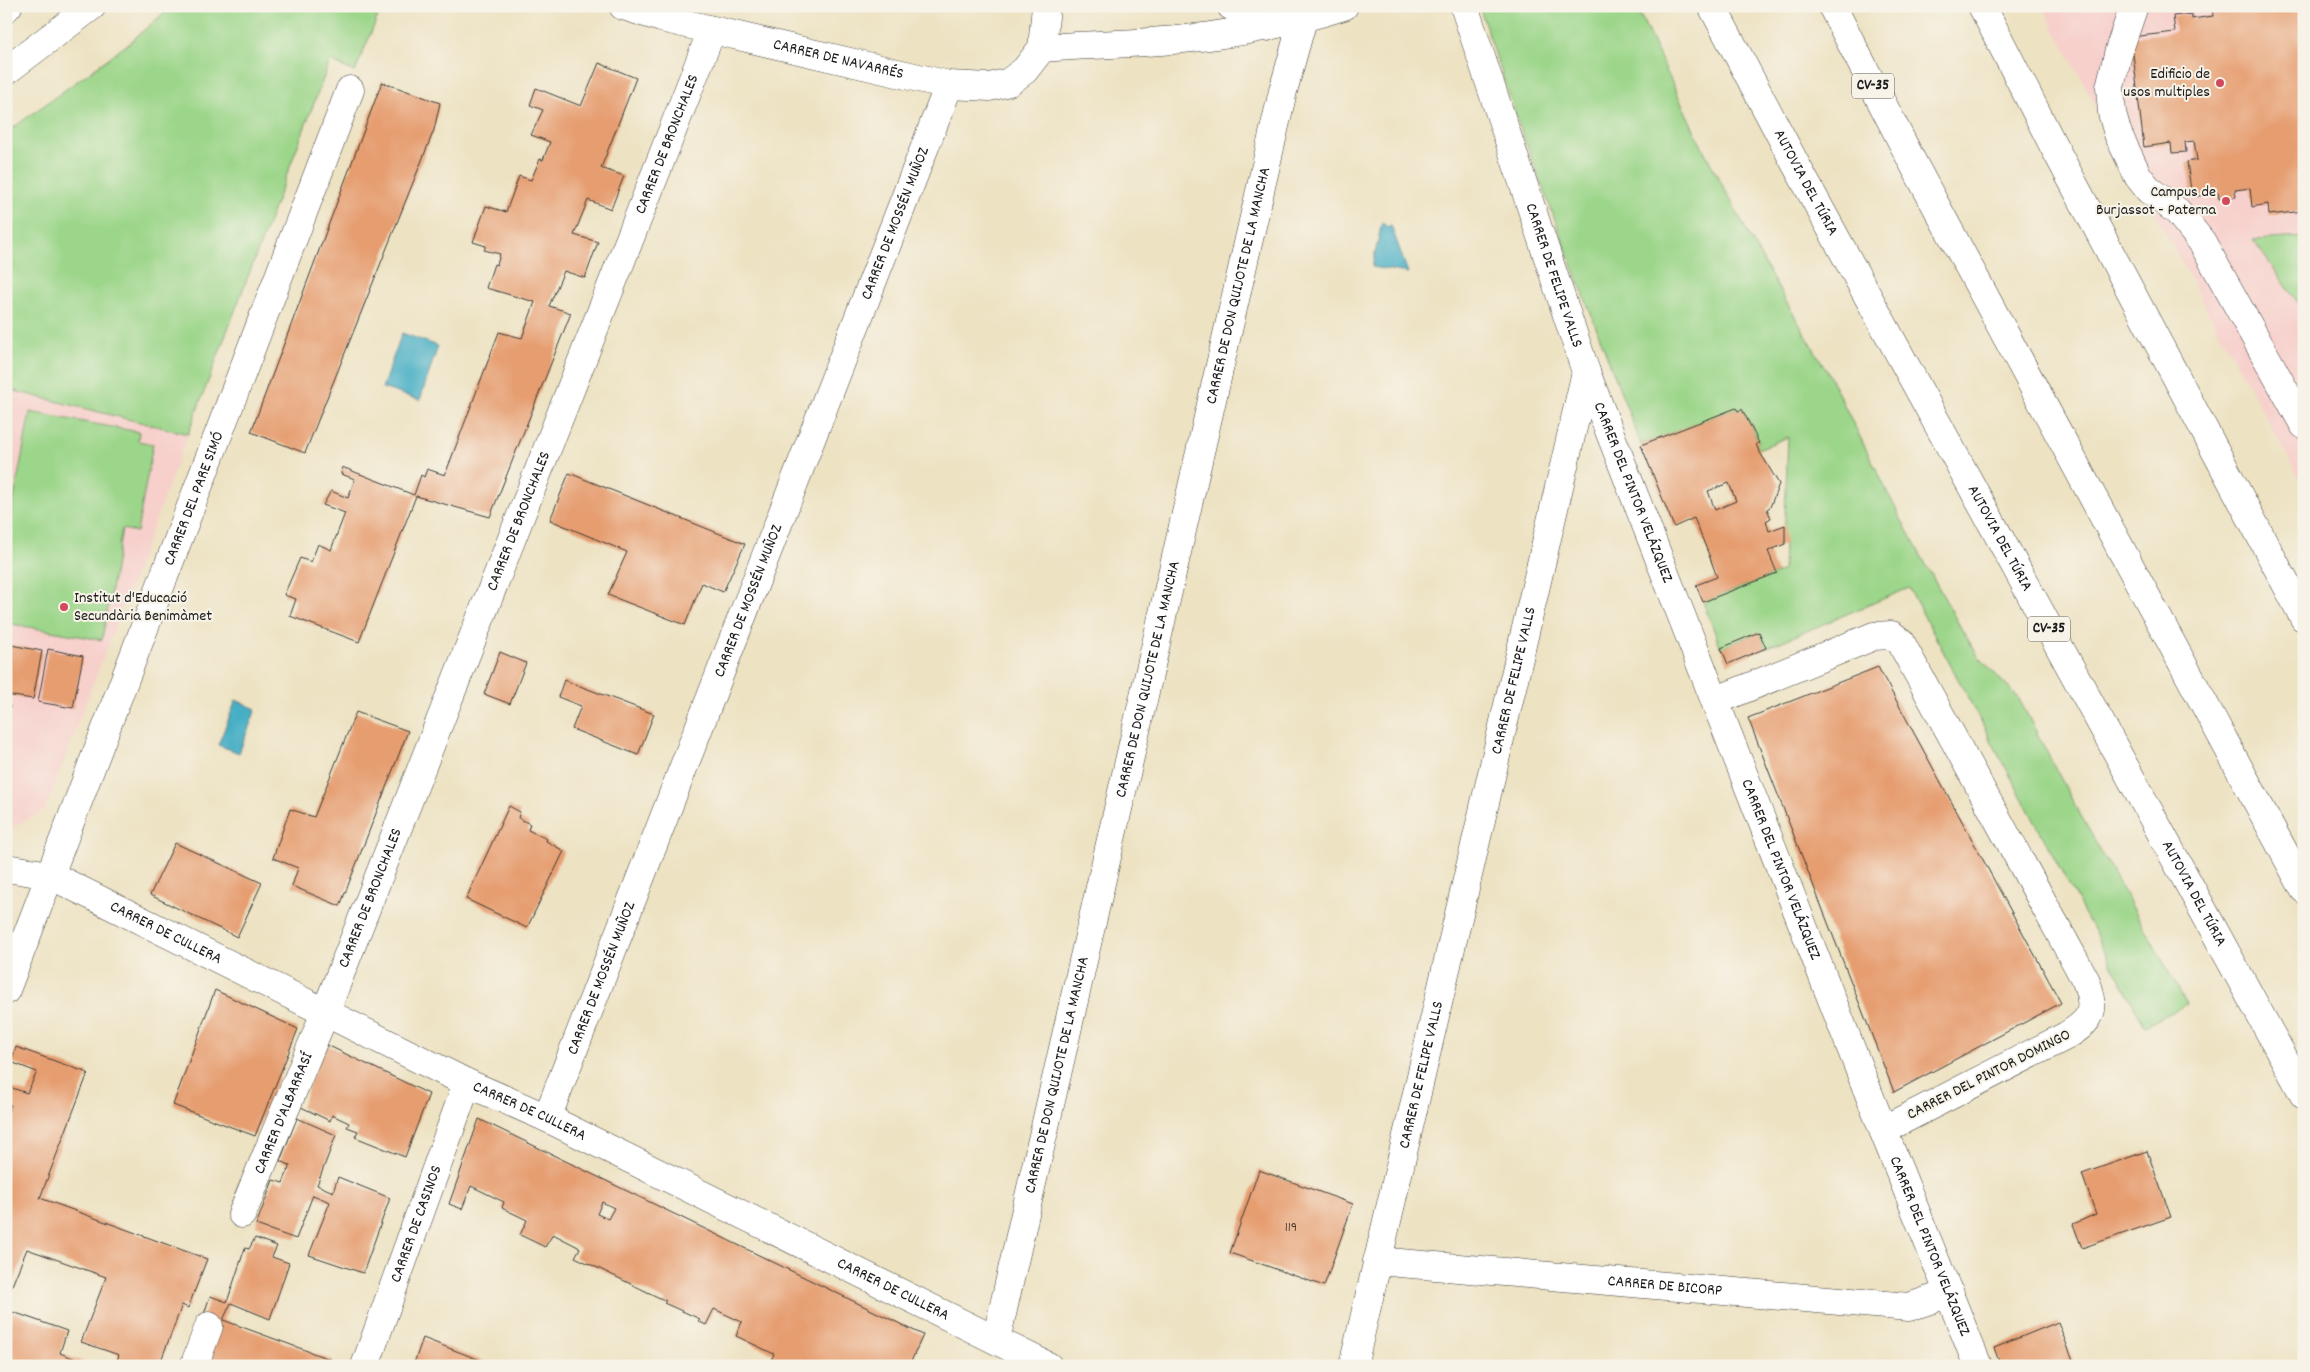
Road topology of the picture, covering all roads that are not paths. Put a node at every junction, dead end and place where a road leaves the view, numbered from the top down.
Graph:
1 (92, 6) edge
2 (623, 6) edge
3 (1046, 6) edge
4 (1231, 6) edge
5 (1344, 6) edge
6 (1464, 6) edge
7 (1712, 6) edge
8 (1832, 6) edge
9 (1982, 6) edge
10 (2134, 6) edge
11 (1303, 19) junction
12 (1267, 27) junction
13 (712, 30) junction
14 (1042, 48) junction
15 (6, 71) edge
16 (950, 85) junction
17 (350, 90) dead end
18 (1586, 372) junction
19 (2304, 425) edge
20 (2304, 618) edge
21 (1715, 701) junction
22 (6, 868) edge
23 (50, 875) junction
24 (2304, 888) edge
25 (6, 990) edge
26 (325, 1013) junction
27 (467, 1083) junction
28 (2304, 1095) edge
29 (547, 1118) junction
30 (1882, 1130) junction
31 (242, 1214) dead end
32 (1377, 1261) junction
33 (1950, 1293) junction
34 (209, 1326) dead end
35 (996, 1340) junction
36 (194, 1366) edge
37 (366, 1366) edge
38 (1048, 1366) edge
39 (1353, 1366) edge
40 (1978, 1366) edge

1 - 15 main road
2 - 13 main road, CARRER DE NAVARRÉS
3 - 14 main road
4 - 12 main road
5 - 11 main road
6 - 18 main road, CARRER DE FELIPE VALLS
7 - 28 main road, AUTOVIA DEL TÚRIA / CV-35
8 - 24 main road, CV-35
9 - 20 main road
10 - 19 main road
11 - 12 main road
11 - 35 main road, CARRER DE DON QUIJOTE DE LA MANCHA
12 - 14 main road
13 - 16 main road, CARRER DE NAVARRÉS
13 - 26 main road, CARRER DE BRONCHALES
14 - 16 main road, CARRER DE NAVARRÉS
16 - 29 main road, CARRER DE MOSSÉN MUÑOZ
17 - 23 main road, CARRER DEL PARE SIMÓ
18 - 21 main road, CARRER DEL PINTOR VELÁZQUEZ
18 - 32 main road, CARRER DE FELIPE VALLS
21 - 30 main road, CARRER DEL PINTOR VELÁZQUEZ
21 - 30 main road, CARRER DEL PINTOR DOMINGO
22 - 23 main road, CARRER DE CULLERA
23 - 25 main road, CARRER DEL PARE SIMÓ
23 - 26 main road, CARRER DE CULLERA
26 - 27 main road, CARRER DE CULLERA
26 - 31 main road, CARRER D'ALBARRASÍ
27 - 29 main road, CARRER DE CULLERA
27 - 37 main road, CARRER DE CASINOS
29 - 35 main road, CARRER DE CULLERA
30 - 33 main road, CARRER DEL PINTOR VELÁZQUEZ
32 - 33 main road, CARRER DE BICORP
32 - 39 main road, CARRER DE FELIPE VALLS
33 - 40 main road, CARRER DEL PINTOR VELÁZQUEZ
34 - 36 main road
35 - 38 main road, CARRER DE CULLERA

